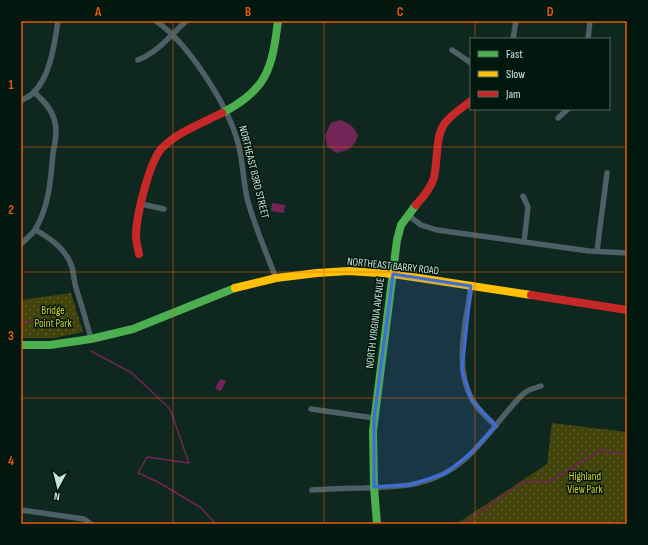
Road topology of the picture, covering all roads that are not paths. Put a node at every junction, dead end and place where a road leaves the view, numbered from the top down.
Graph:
1 (58, 21) edge
2 (156, 21) edge
3 (186, 21) edge
4 (278, 21) edge
5 (516, 21) edge
6 (590, 21) edge
7 (172, 34) junction
8 (513, 38) edge
9 (588, 38) edge
10 (452, 50) dead end
11 (138, 60) dead end
12 (470, 62) edge
13 (34, 92) junction
14 (21, 101) edge
15 (470, 102) edge
16 (226, 110) junction
17 (567, 110) edge
18 (558, 118) dead end
19 (607, 173) dead end
20 (523, 196) dead end
21 (141, 204) junction
22 (164, 209) dead end
23 (408, 215) junction
24 (36, 230) junction
25 (524, 242) junction
26 (21, 244) edge
27 (597, 251) junction
28 (627, 253) edge
29 (139, 254) dead end
30 (393, 274) junction
31 (276, 278) junction
32 (472, 286) junction
33 (627, 310) edge
34 (91, 339) junction
35 (21, 345) edge
36 (541, 386) dead end
37 (311, 409) dead end
38 (374, 418) junction
39 (496, 426) junction
40 (374, 487) junction
41 (312, 490) dead end
42 (21, 510) edge
43 (90, 523) edge
44 (377, 524) edge

1 - 13 street
2 - 7 street, NORTHEAST 83RD STREET
3 - 7 street
4 - 16 street
5 - 8 street
6 - 9 street
7 - 11 street
7 - 16 street, NORTHEAST 83RD STREET
10 - 12 street
13 - 14 street
13 - 24 street
15 - 23 street, NORTH VIRGINIA AVENUE
16 - 21 street
16 - 31 street, NORTHEAST 83RD STREET
17 - 18 street
19 - 27 street
20 - 25 street
21 - 22 street
21 - 29 street
23 - 25 street
23 - 30 street, NORTH VIRGINIA AVENUE
24 - 26 street
24 - 34 street
25 - 27 street
27 - 28 street
30 - 31 street, NORTHEAST BARRY ROAD
30 - 32 street, NORTHEAST BARRY ROAD
30 - 38 street, NORTH VIRGINIA AVENUE
31 - 34 street, NORTHEAST BARRY ROAD
32 - 33 street, NORTHEAST BARRY ROAD
32 - 39 street
34 - 35 street, NORTHEAST BARRY ROAD
36 - 39 street
37 - 38 street
38 - 40 street, NORTH VIRGINIA AVENUE
39 - 40 street
40 - 41 street
40 - 44 street, NORTH VIRGINIA AVENUE
42 - 43 street

